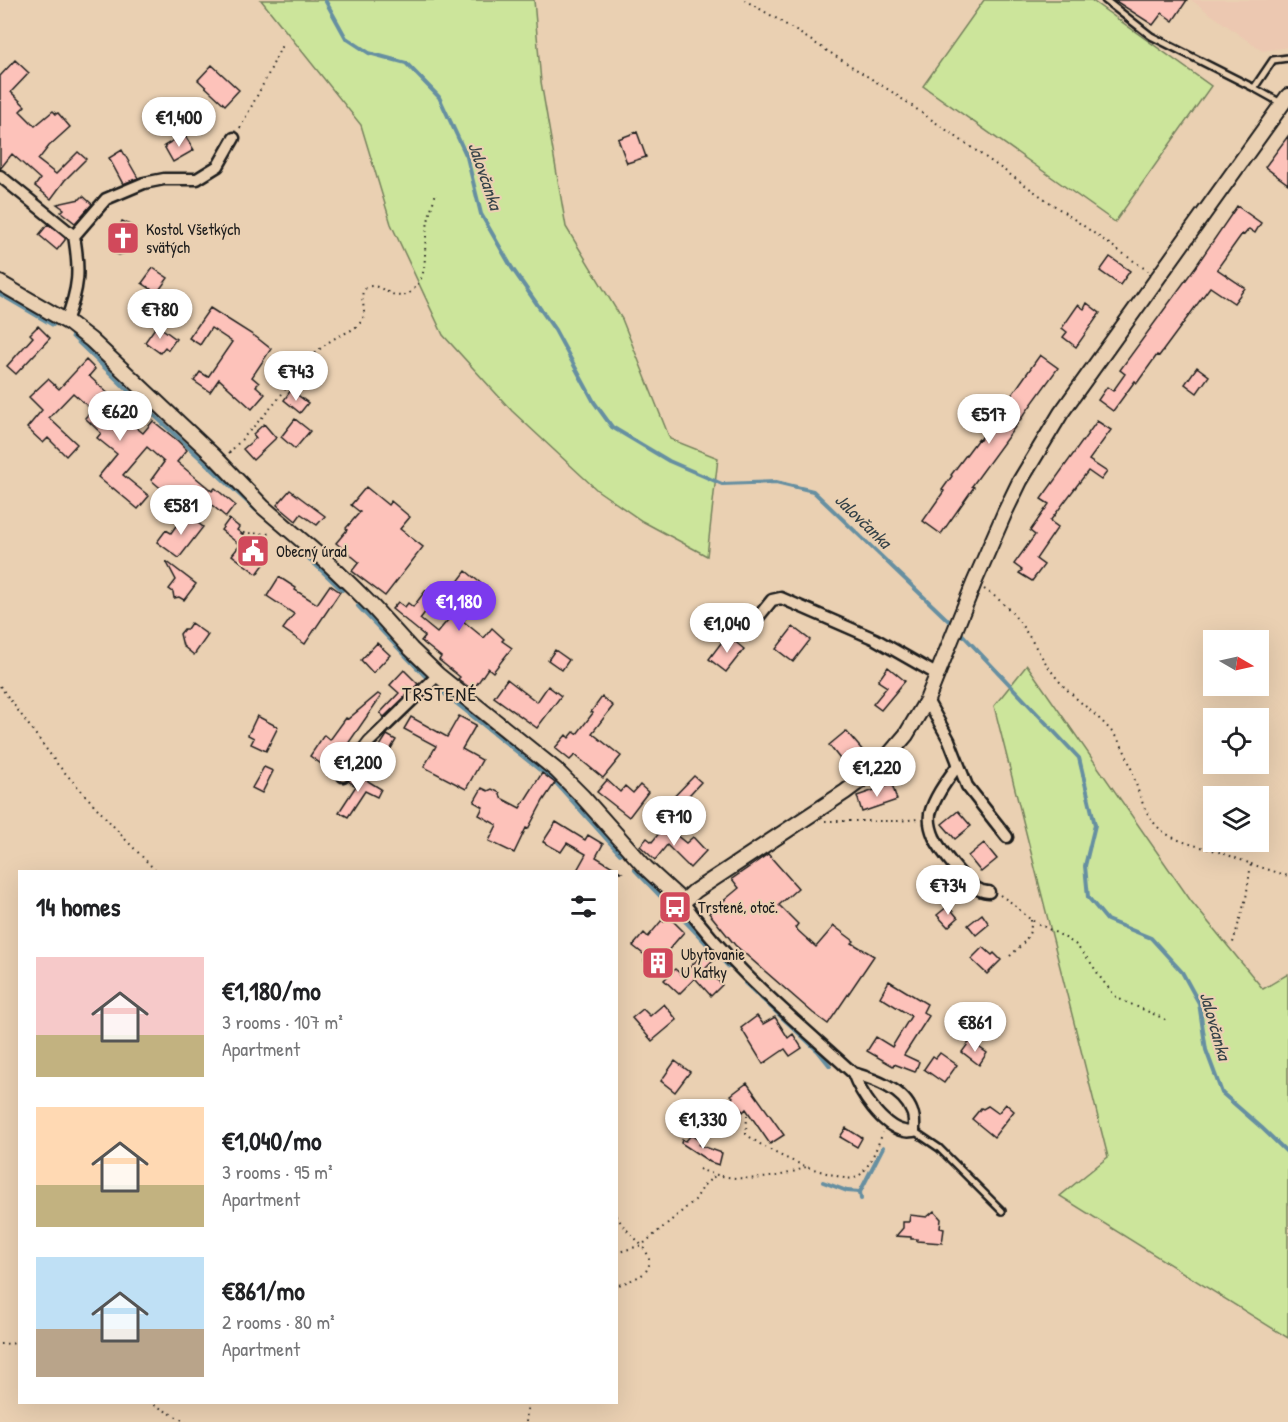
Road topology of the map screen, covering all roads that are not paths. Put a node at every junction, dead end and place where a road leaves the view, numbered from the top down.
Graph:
1 (1105, 0) edge
2 (1288, 58) edge
3 (1254, 88) junction
4 (1285, 100) edge
5 (234, 138) road end
6 (0, 176) edge
7 (74, 236) junction
8 (0, 283) edge
9 (66, 321) junction
10 (755, 621) dead end
11 (438, 675) junction
12 (938, 675) junction
13 (927, 700) junction
14 (958, 765) junction
15 (343, 776) dead end
16 (1007, 837) dead end
17 (989, 892) road end
18 (684, 902) junction
19 (853, 1073) junction
20 (914, 1131) junction
21 (1002, 1211) dead end

1 - 3 lane
2 - 3 lane
3 - 4 lane
4 - 12 street
5 - 7 street
6 - 7 street
7 - 9 street
8 - 9 street
9 - 11 street
10 - 12 street
11 - 15 street
11 - 18 street
12 - 13 street
13 - 14 street
13 - 18 street
14 - 16 street
14 - 17 street
18 - 19 street
19 - 20 street
19 - 20 street
20 - 21 lane

